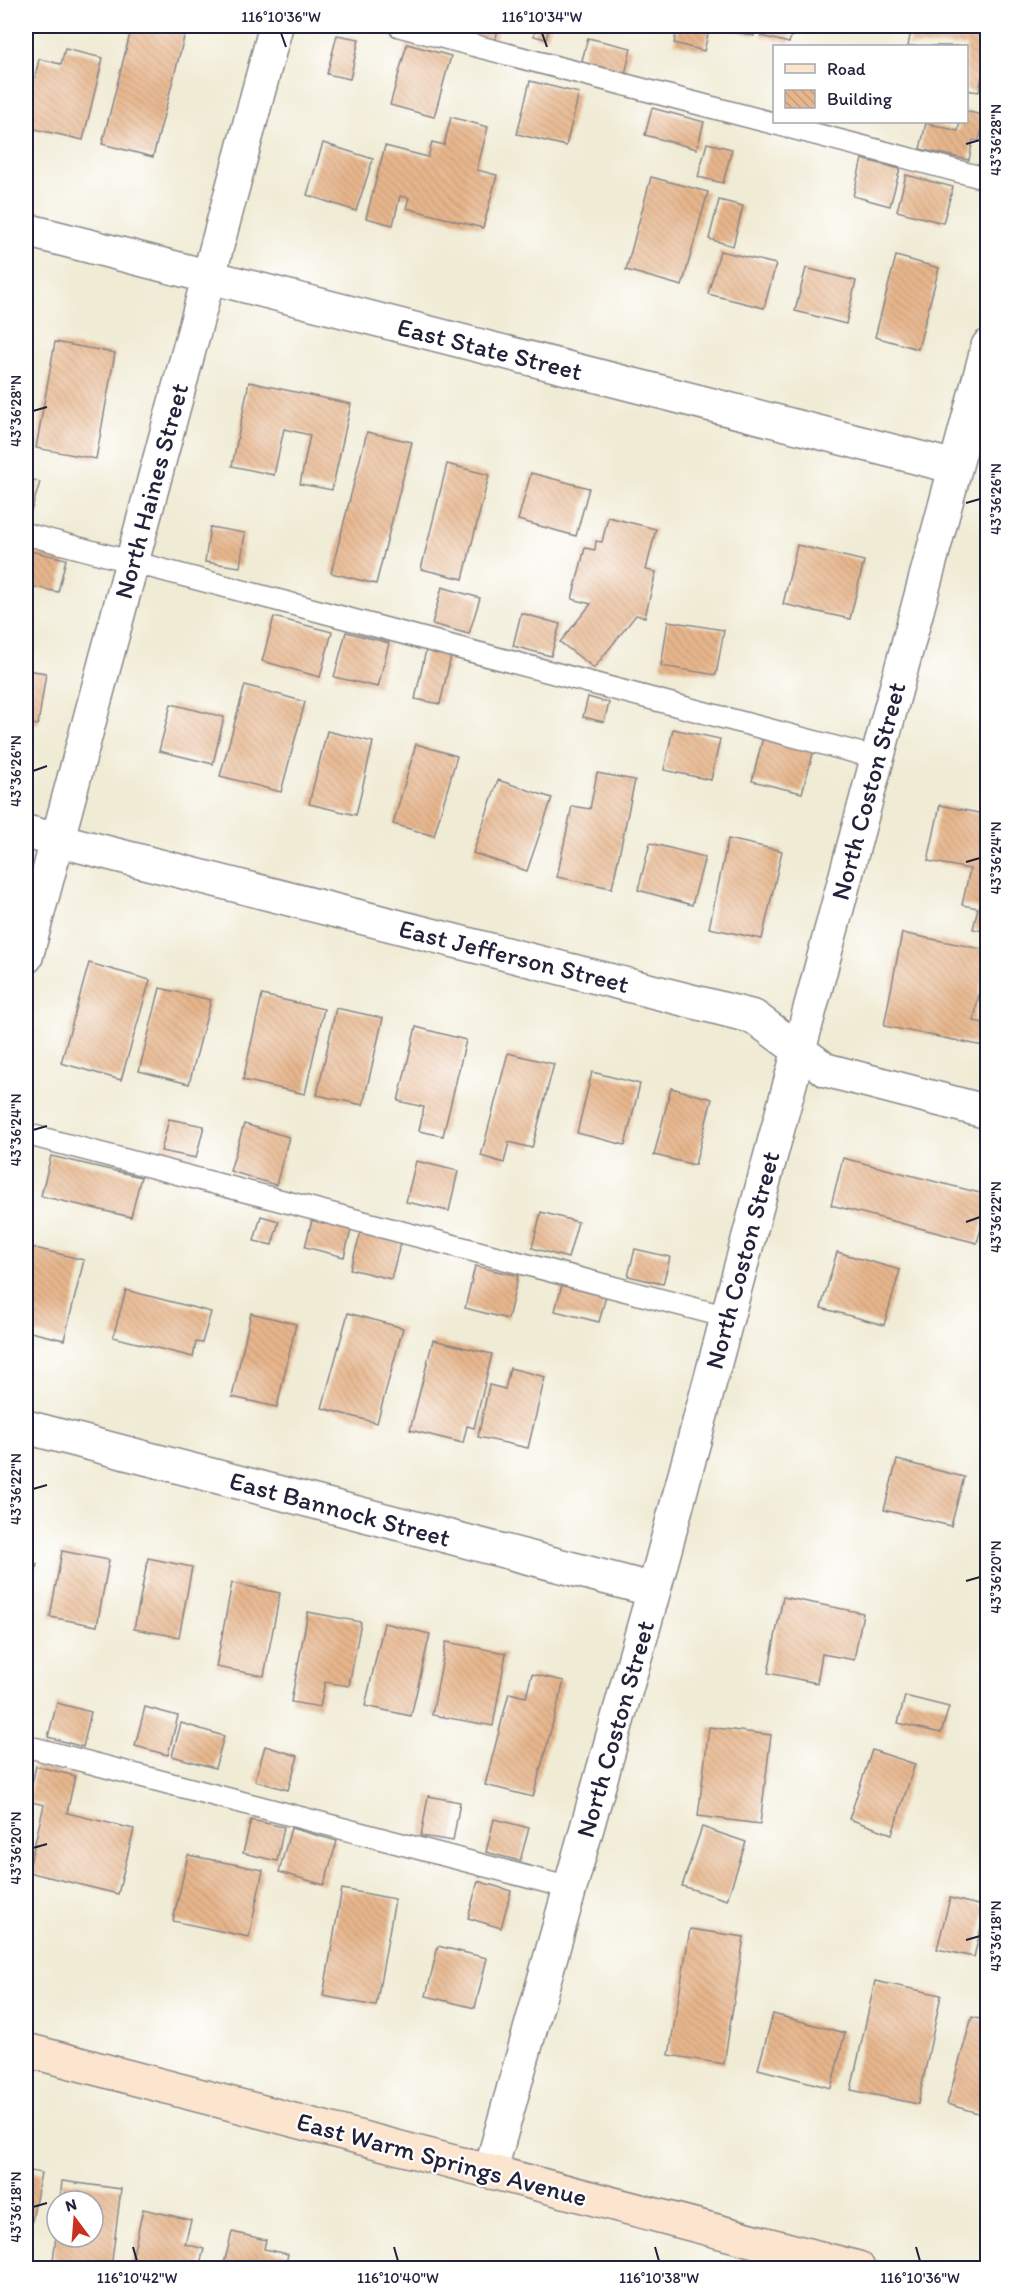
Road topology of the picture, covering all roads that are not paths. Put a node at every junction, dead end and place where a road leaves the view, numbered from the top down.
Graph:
1 (276, 26) edge
2 (399, 26) edge
3 (987, 179) edge
4 (26, 230) edge
5 (208, 278) junction
6 (987, 346) edge
7 (955, 467) junction
8 (26, 534) edge
9 (132, 562) junction
10 (877, 758) junction
11 (26, 832) edge
12 (57, 840) junction
13 (26, 957) edge
14 (799, 1049) junction
15 (987, 1112) edge
16 (26, 1134) edge
17 (727, 1317) junction
18 (26, 1427) edge
19 (654, 1590) junction
20 (26, 1746) edge
21 (570, 1888) junction
22 (26, 2050) edge
23 (490, 2172) junction
24 (778, 2258) edge
25 (858, 2268) edge

1 - 5 street, North Haines Street
2 - 3 lane
4 - 5 street, East State Street
5 - 7 street, East State Street
5 - 9 street, North Haines Street
6 - 7 street, North Coston Street
7 - 10 street, North Coston Street
8 - 9 lane
9 - 10 lane
9 - 12 street, North Haines Street
10 - 14 street, North Coston Street
11 - 12 street, East Jefferson Street
12 - 13 street, North Haines Street
12 - 14 street, East Jefferson Street
14 - 15 street, East Jefferson Street
14 - 17 street, North Coston Street
16 - 17 lane
17 - 19 street, North Coston Street
18 - 19 street, East Bannock Street
19 - 21 street, North Coston Street
20 - 21 lane
21 - 23 street, North Coston Street
22 - 23 street, East Warm Springs Avenue
23 - 24 street, East Warm Springs Avenue
24 - 25 street, East Warm Springs Avenue

